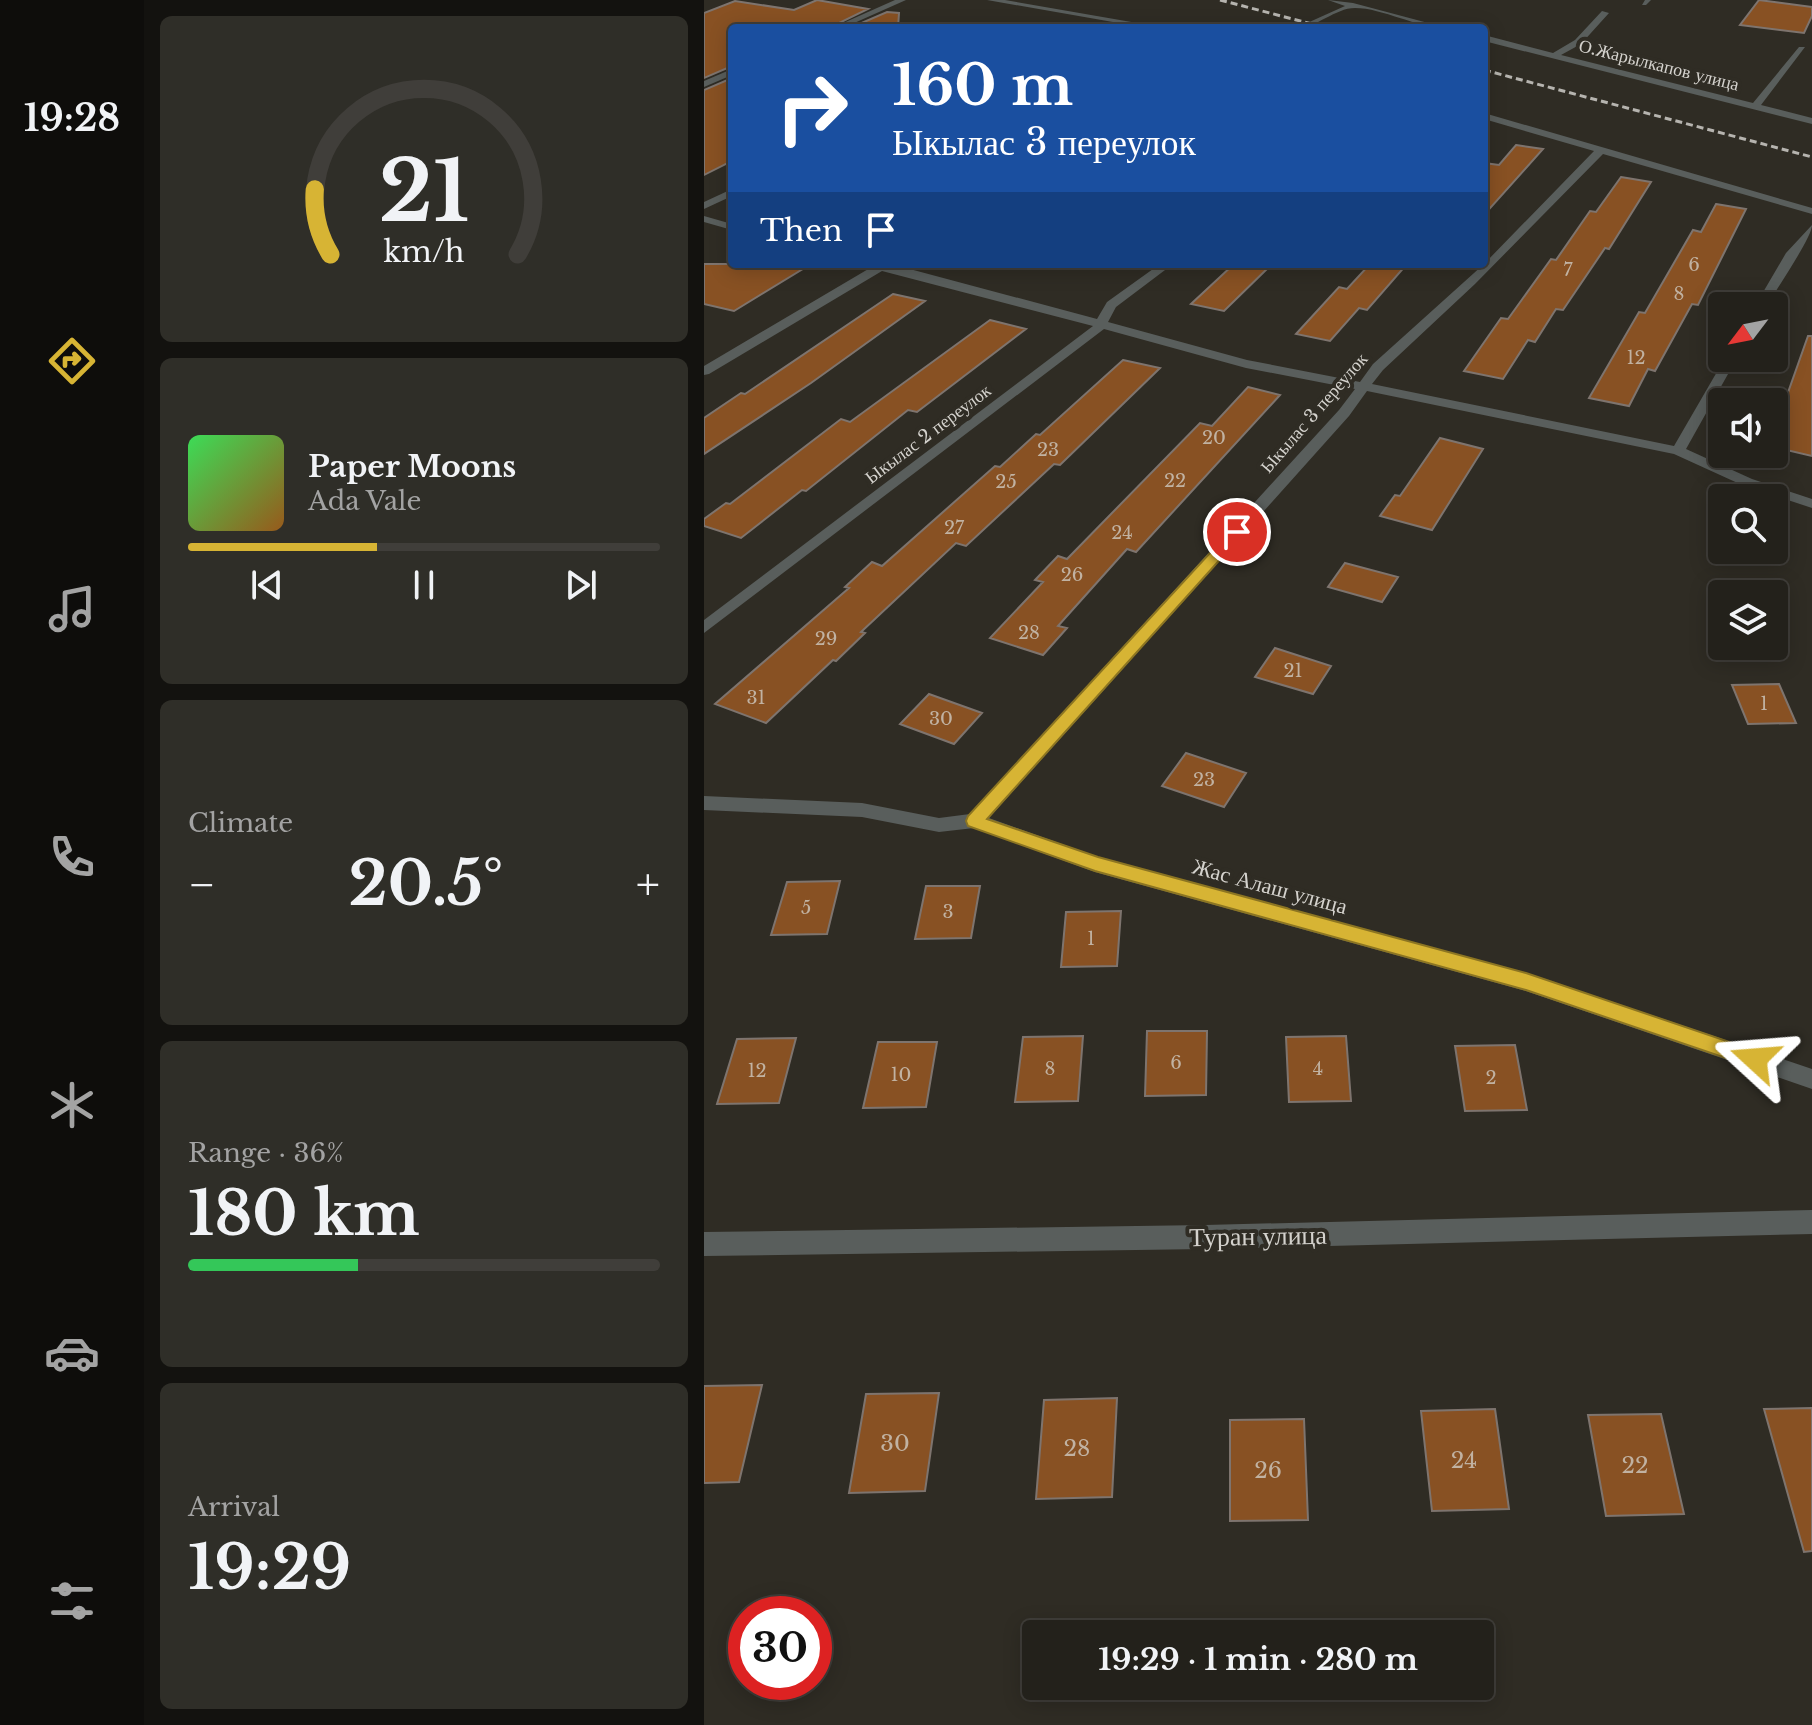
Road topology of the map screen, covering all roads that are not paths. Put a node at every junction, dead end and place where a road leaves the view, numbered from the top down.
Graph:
1 (902, 0) edge
2 (991, 0) edge
3 (1332, 0) edge
4 (1353, 5) junction
5 (1605, 13) dead end
6 (1095, 16) junction
7 (845, 24) edge
8 (1080, 24) edge
9 (1140, 24) edge
10 (1309, 24) edge
11 (1427, 24) edge
12 (1488, 39) edge
13 (1802, 49) dead end
14 (1553, 56) junction
15 (728, 74) edge
16 (704, 84) edge
17 (1756, 106) junction
18 (1488, 117) edge
19 (1812, 121) edge
20 (1601, 150) junction
21 (728, 194) edge
22 (704, 206) edge
23 (1812, 211) edge
24 (704, 219) edge
25 (728, 226) edge
26 (1812, 228) edge
27 (1488, 264) edge
28 (873, 268) edge
29 (890, 268) edge
30 (1162, 268) edge
31 (1484, 268) edge
32 (1769, 292) edge
33 (1100, 326) junction
34 (704, 371) edge
35 (1723, 372) edge
36 (1363, 388) junction
37 (1678, 451) junction
38 (1812, 504) edge
39 (704, 628) edge
40 (704, 803) edge
41 (975, 821) junction
42 (1812, 1079) edge
43 (1812, 1222) edge
44 (704, 1244) edge

1 - 7 street
2 - 6 street
3 - 4 street
4 - 10 street
4 - 11 street
5 - 14 street, О.Жарылкапов улица
6 - 8 street
6 - 9 street
12 - 14 street, О.Жарылкапов улица
13 - 17 street, О.Жарылкапов улица
14 - 17 street, О.Жарылкапов улица
15 - 16 street
17 - 19 street, О.Жарылкапов улица
18 - 20 street
20 - 23 street
20 - 27 street, Ыкылас 3 переулок
21 - 22 street
24 - 25 street
26 - 32 street
28 - 34 street
29 - 33 street
30 - 33 street, Ыкылас 2 переулок
31 - 36 street, Ыкылас 3 переулок
33 - 36 street
33 - 39 street, Ыкылас 2 переулок
35 - 37 street
36 - 37 street
36 - 41 street, Ыкылас 3 переулок
37 - 38 street
40 - 41 street, Жас Алаш улица
41 - 42 street, Жас Алаш улица
43 - 44 street, Туран улица

